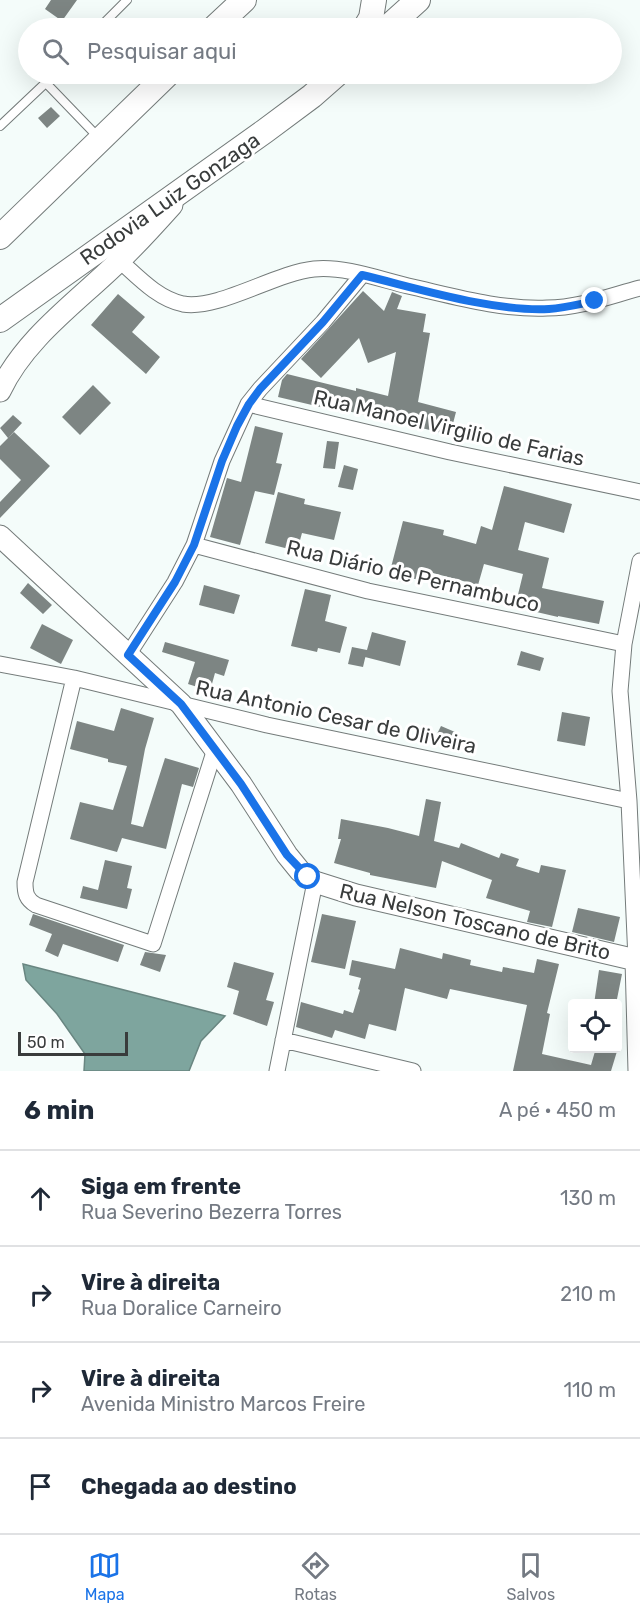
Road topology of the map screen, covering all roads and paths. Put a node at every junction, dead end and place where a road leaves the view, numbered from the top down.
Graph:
1 (127, 0) edge
2 (244, 0) edge
3 (374, 0) edge
4 (418, 0) edge
5 (109, 18) edge
6 (225, 18) edge
7 (371, 18) edge
8 (398, 18) edge
9 (44, 84) edge
10 (48, 84) edge
11 (158, 84) edge
12 (322, 84) edge
13 (326, 84) edge
14 (312, 96) junction
15 (0, 126) edge
16 (100, 139) junction
17 (193, 183) junction
18 (0, 237) edge
19 (120, 261) junction
20 (362, 275) junction
21 (640, 288) edge
22 (39, 292) junction
23 (66, 311) junction
24 (0, 320) edge
25 (0, 390) edge
26 (249, 404) junction
27 (640, 492) edge
28 (0, 536) edge
29 (194, 545) junction
30 (640, 561) edge
31 (624, 644) junction
32 (128, 655) junction
33 (0, 664) edge
34 (74, 678) junction
35 (181, 704) junction
36 (215, 749) junction
37 (633, 767) edge
38 (629, 801) junction
39 (315, 882) junction
40 (636, 960) junction
41 (638, 990) edge
42 (283, 1040) junction
43 (277, 1071) edge
44 (413, 1071) edge
45 (639, 1071) edge

1 - 5 lane
2 - 6 highway
3 - 7 highway
4 - 8 highway
9 - 15 lane
10 - 16 lane
11 - 16 highway
12 - 14 highway
13 - 14 highway, Rodovia Luiz Gonzaga
14 - 17 highway, Rodovia Luiz Gonzaga
16 - 18 highway
17 - 19 main road
17 - 22 highway, Rodovia Luiz Gonzaga
19 - 20 street
19 - 23 main road
20 - 21 street
20 - 26 street
22 - 23 main road
22 - 24 highway, Rodovia Luiz Gonzaga
23 - 25 main road
26 - 27 street, Rua Manoel Virgilio de Farias
26 - 29 street
28 - 32 main road
29 - 31 street, Rua Diário de Pernambuco
29 - 32 street
30 - 31 street
31 - 37 street
32 - 35 main road
33 - 34 street, Rua Antonio Cesar de Oliveira
34 - 35 street, Rua Antonio Cesar de Oliveira
34 - 36 street
35 - 36 main road
35 - 38 street, Rua Antonio Cesar de Oliveira
36 - 39 main road
37 - 38 street
38 - 40 street
39 - 40 main road, Rua Nelson Toscano de Brito
39 - 42 street
40 - 41 main road
41 - 45 main road
42 - 43 street
42 - 44 street

